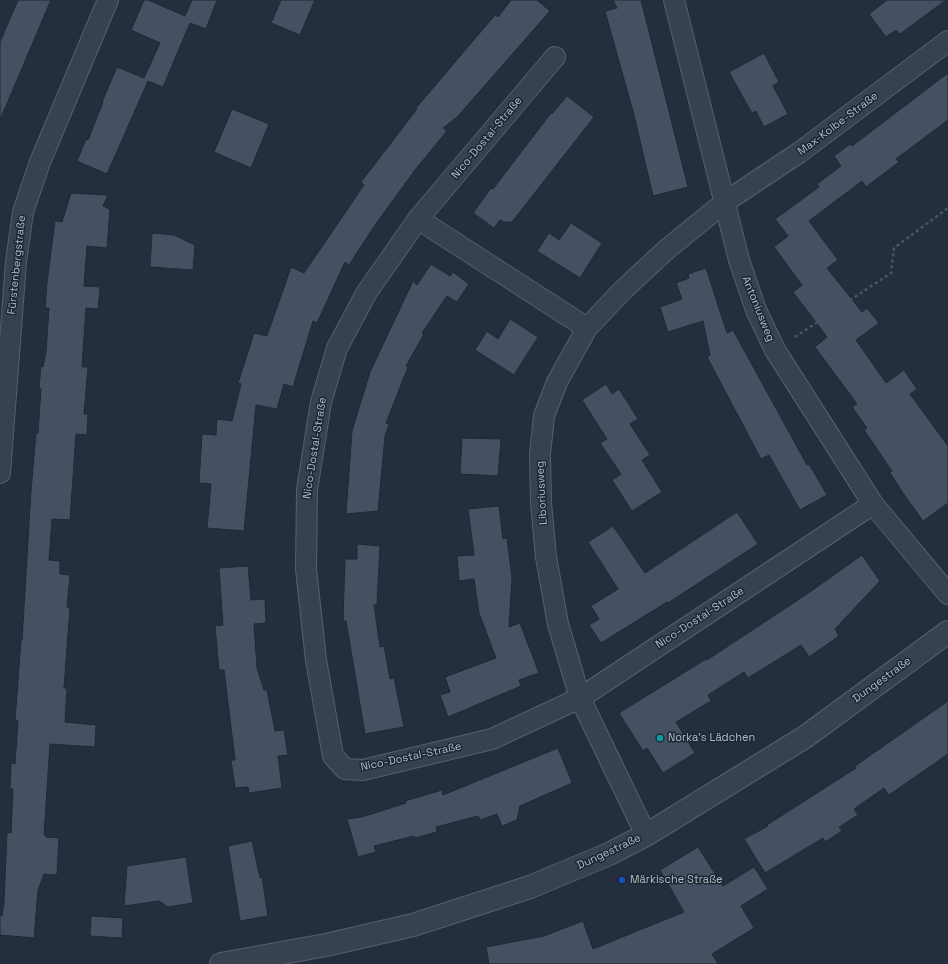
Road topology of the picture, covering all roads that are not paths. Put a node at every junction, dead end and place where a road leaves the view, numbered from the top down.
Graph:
1 (108, 0) edge
2 (674, 0) edge
3 (948, 41) edge
4 (555, 57) dead end
5 (725, 202) junction
6 (418, 219) junction
7 (588, 328) junction
8 (0, 473) edge
9 (873, 504) junction
10 (948, 594) edge
11 (948, 632) edge
12 (580, 698) junction
13 (646, 835) junction
14 (221, 964) edge

1 - 8 street, Fürstenbergstraße
2 - 5 street, Antoniusweg
3 - 5 street, Max-Kolbe-Straße
4 - 6 street, Nico-Dostal-Straße
5 - 7 street, Liboriusweg
5 - 9 street, Antoniusweg
6 - 7 street
6 - 12 street, Nico-Dostal-Straße
7 - 12 street, Liboriusweg
9 - 10 street, Antoniusweg
9 - 12 street, Nico-Dostal-Straße
11 - 13 street, Dungestraße
12 - 13 street, Liboriusweg
13 - 14 street, Dungestraße

